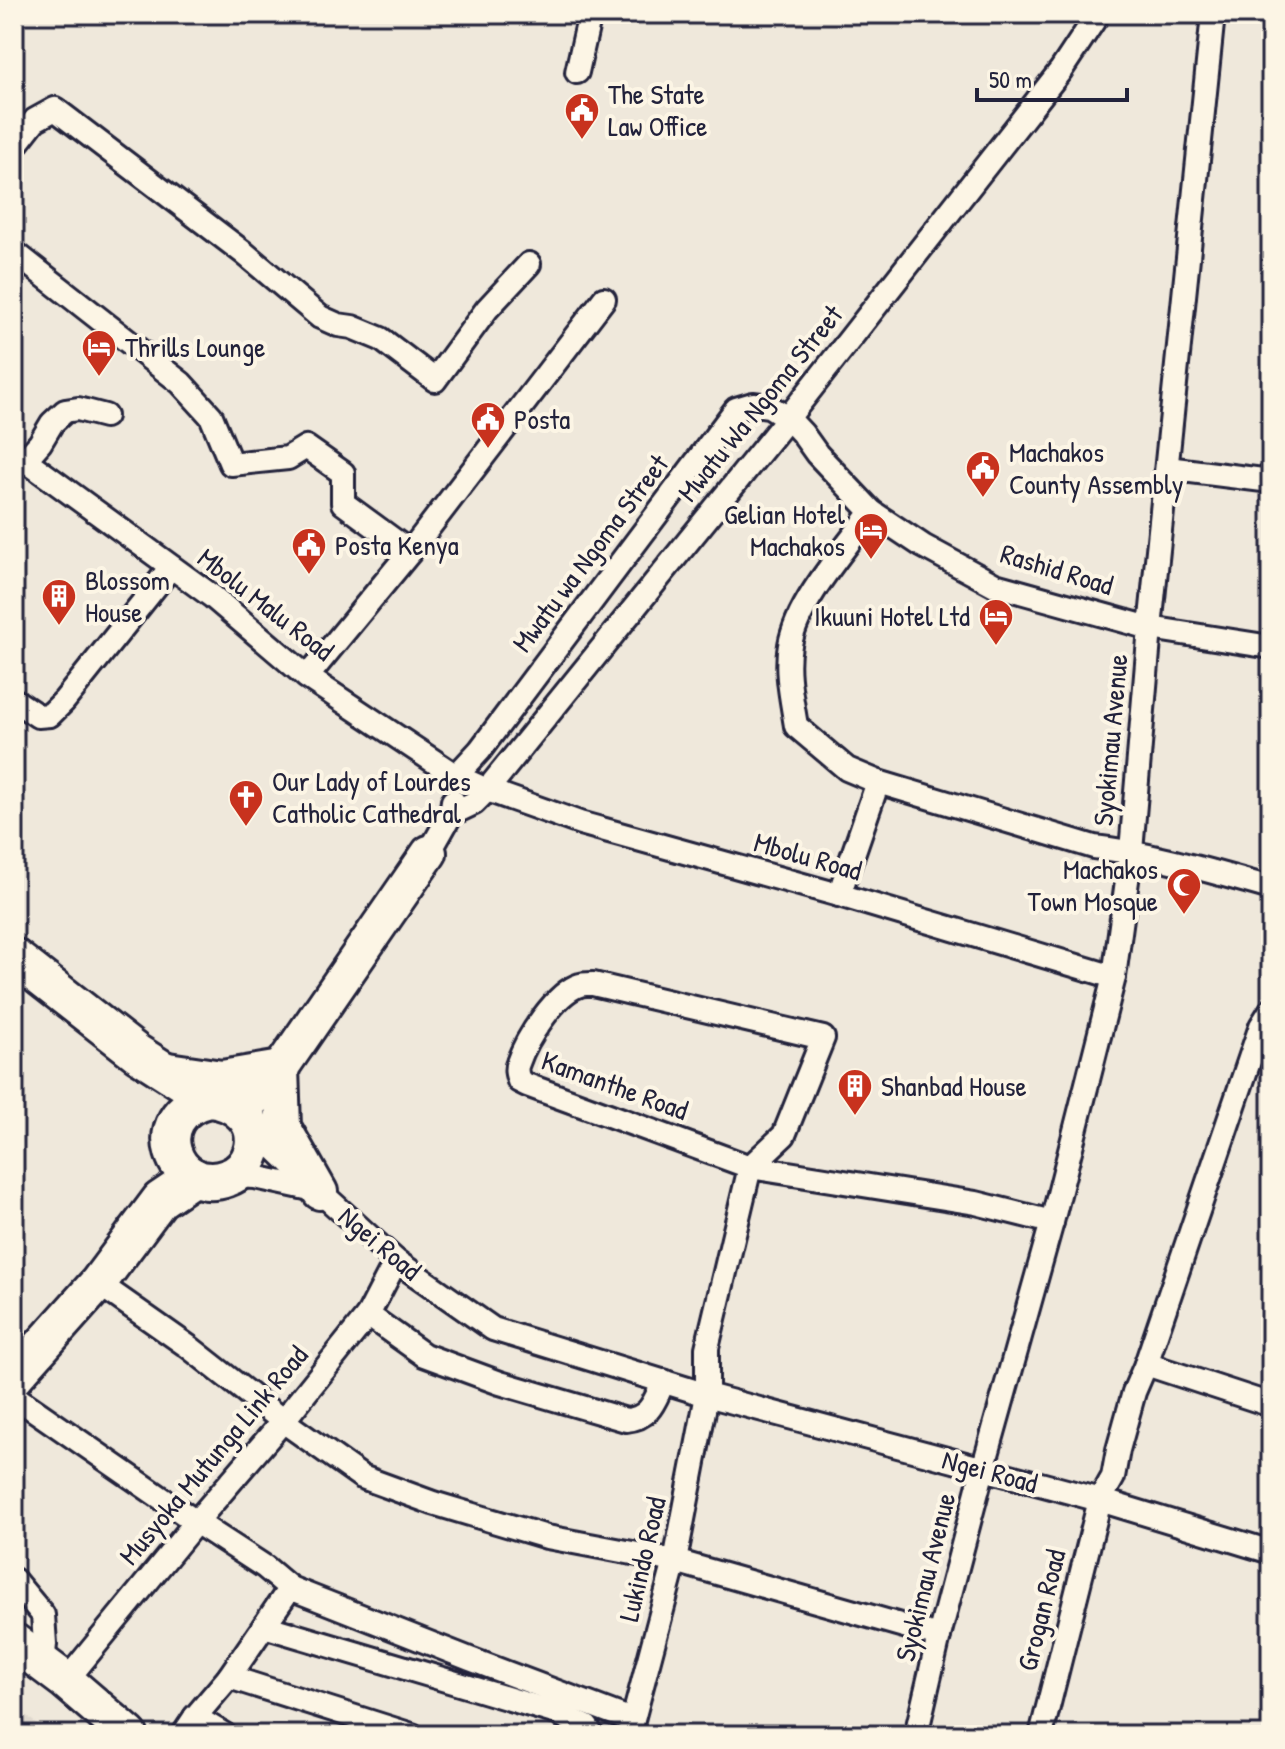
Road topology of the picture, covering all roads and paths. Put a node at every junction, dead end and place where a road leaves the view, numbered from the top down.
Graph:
1 (590, 14) edge
2 (1098, 14) edge
3 (1213, 14) edge
4 (577, 72) dead end
5 (14, 147) edge
6 (14, 252) edge
7 (529, 264) dead end
8 (604, 299) dead end
9 (105, 416) dead end
10 (788, 418) junction
11 (20, 456) edge
12 (1167, 468) junction
13 (1271, 481) edge
14 (872, 512) junction
15 (410, 552) junction
16 (171, 567) junction
17 (1150, 628) junction
18 (1271, 647) edge
19 (307, 677) junction
20 (14, 700) edge
21 (456, 776) junction
22 (878, 782) junction
23 (487, 790) junction
24 (451, 814) junction
25 (1131, 851) junction
26 (429, 853) joint
27 (1271, 888) edge
28 (839, 895) junction
29 (14, 957) edge
30 (1114, 977) junction
31 (1271, 1010) edge
32 (149, 1061) junction
33 (281, 1068) junction
34 (234, 1112) junction
35 (179, 1158) junction
36 (750, 1167) junction
37 (233, 1176) junction
38 (320, 1192) junction
39 (1052, 1222) junction
40 (396, 1261) junction
41 (98, 1283) junction
42 (368, 1315) junction
43 (1146, 1364) junction
44 (14, 1377) edge
45 (664, 1381) junction
46 (707, 1395) junction
47 (14, 1396) edge
48 (1271, 1405) edge
49 (283, 1421) junction
50 (983, 1469) junction
51 (1100, 1500) junction
52 (196, 1522) junction
53 (1271, 1552) edge
54 (675, 1561) junction
55 (14, 1580) edge
56 (290, 1588) junction
57 (264, 1626) junction
58 (939, 1636) junction
59 (14, 1642) edge
60 (55, 1673) junction
61 (229, 1677) junction
62 (189, 1726) edge
63 (630, 1727) edge
64 (129, 1735) edge
65 (225, 1735) edge
66 (412, 1735) edge
67 (592, 1735) edge
68 (916, 1735) edge
69 (1041, 1735) edge

1 - 4 street
2 - 10 street, Mwatu Wa Ngoma Street
3 - 12 street, Syokimau Avenue
5 - 7 street
6 - 15 street
8 - 15 street
9 - 11 street
10 - 14 street, Rashid Road
10 - 21 street, Mwatu wa Ngoma Street
10 - 23 street, Mwatu Wa Ngoma Street
11 - 16 street, Mbolu Malu Road
12 - 13 street
12 - 17 street, Syokimau Avenue
14 - 17 street, Rashid Road
14 - 22 street
15 - 19 street
16 - 19 street, Mbolu Malu Road
16 - 20 street
17 - 18 street, Rashid Road
17 - 25 street, Syokimau Avenue
19 - 21 street, Mbolu Malu Road
21 - 23 street, Mbolu Malu Road
21 - 24 street
22 - 25 street
22 - 28 street
23 - 24 street, Mwatu Wa Ngoma Street
23 - 28 street, Mbolu Road
24 - 26 street
25 - 27 street
25 - 30 street, Syokimau Avenue
26 - 33 main road
28 - 30 street, Mbolu Road
29 - 32 highway
30 - 39 street, Syokimau Avenue
31 - 43 street, Grogan Road
32 - 33 main road
32 - 34 highway
32 - 35 highway
33 - 34 main road
33 - 38 main road
34 - 35 highway
34 - 37 highway
34 - 38 street, Ngei Road
35 - 37 highway
35 - 41 highway
36 - 36 street, Kamanthe Road
36 - 39 street, Kamanthe Road
36 - 46 street
37 - 38 street, Ngei Road
38 - 40 street, Ngei Road
39 - 50 street, Syokimau Avenue
40 - 42 street, Musyoka Mutunga Link Road
40 - 45 street, Ngei Road
41 - 44 highway
41 - 49 street
42 - 45 street
42 - 49 street, Musyoka Mutunga Link Road
43 - 48 street
43 - 51 street, Grogan Road
45 - 46 street, Ngei Road
46 - 50 street, Ngei Road
46 - 54 street, Lukindo Road
47 - 52 street
49 - 52 street, Musyoka Mutunga Link Road
49 - 54 street
50 - 51 street, Ngei Road
50 - 58 street, Syokimau Avenue
51 - 53 street, Ngei Road
51 - 69 street, Grogan Road
52 - 56 street
52 - 60 street, Musyoka Mutunga Link Road
54 - 58 street
54 - 63 street, Lukindo Road
55 - 60 street
56 - 57 street
56 - 63 street
57 - 61 street
57 - 67 street
58 - 68 street, Syokimau Avenue
59 - 60 highway
60 - 64 highway
61 - 62 street
61 - 66 street
62 - 65 street

